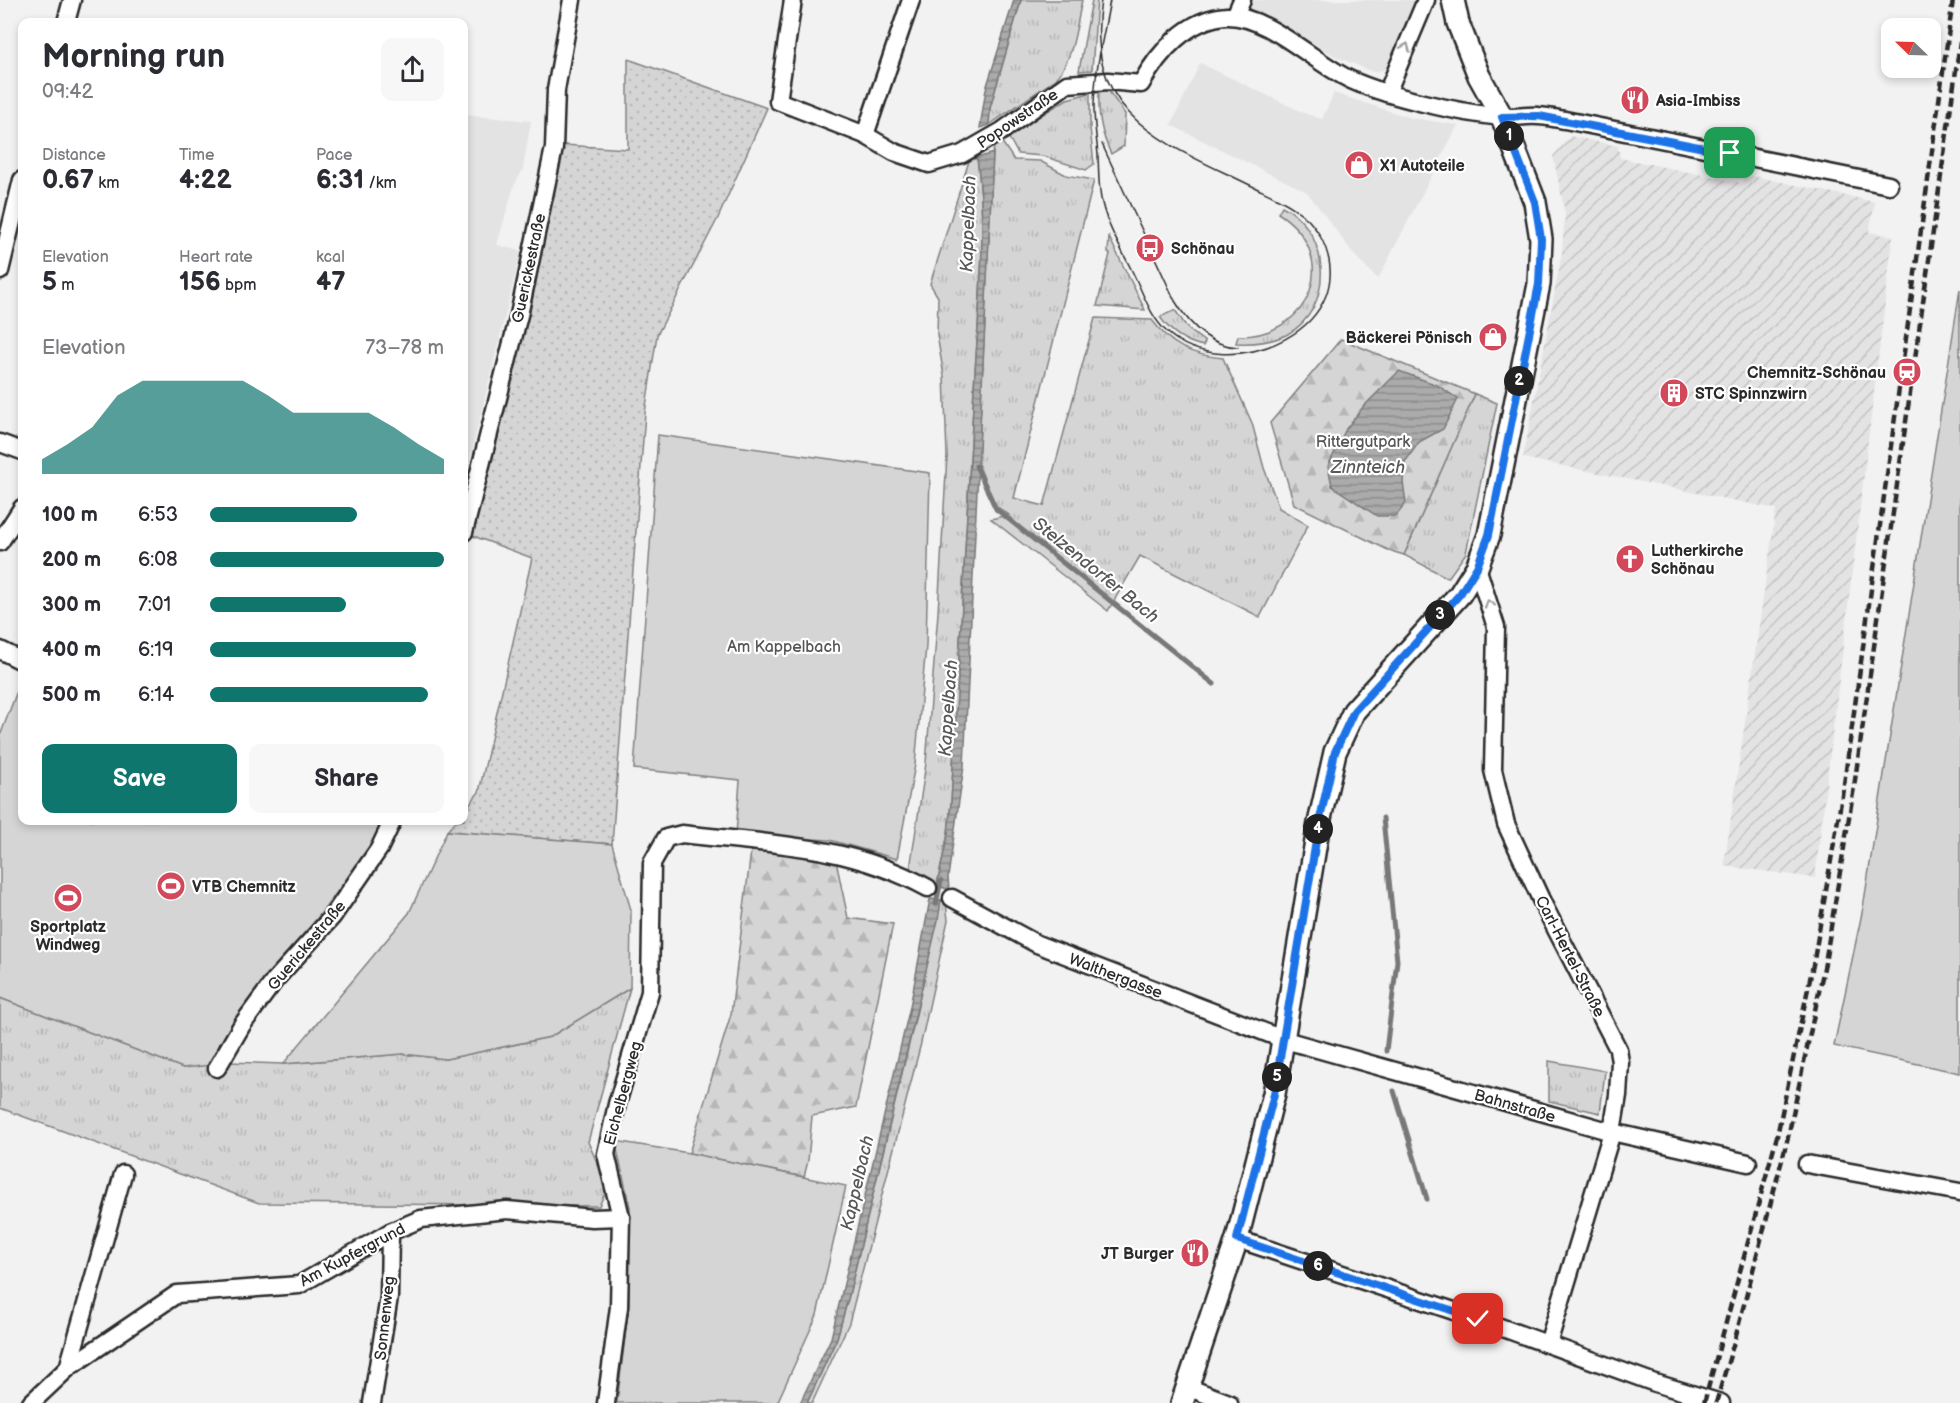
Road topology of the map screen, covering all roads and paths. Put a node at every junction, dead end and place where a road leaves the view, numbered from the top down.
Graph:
1 (72, 0) edge
2 (572, 0) edge
3 (793, 0) edge
4 (911, 0) edge
5 (1242, 0) edge
6 (1426, 0) edge
7 (1453, 0) edge
8 (1235, 16) junction
9 (67, 18) edge
10 (1387, 93) junction
11 (1502, 117) junction
12 (865, 135) junction
13 (1889, 186) dead end
14 (18, 197) edge
15 (0, 271) edge
16 (0, 443) edge
17 (18, 450) edge
18 (18, 514) edge
19 (468, 516) edge
20 (0, 542) edge
21 (1477, 567) junction
22 (0, 650) edge
23 (18, 659) edge
24 (391, 825) edge
25 (928, 888) dead end
26 (952, 898) dead end
27 (1285, 1040) junction
28 (217, 1068) dead end
29 (1612, 1132) junction
30 (1748, 1163) dead end
31 (1807, 1164) dead end
32 (123, 1174) dead end
33 (1960, 1192) edge
34 (621, 1217) junction
35 (390, 1232) junction
36 (1237, 1239) junction
37 (1548, 1344) junction
38 (68, 1368) junction
39 (1185, 1395) edge
40 (31, 1403) edge
41 (372, 1403) edge
42 (606, 1403) edge
43 (1228, 1403) edge
44 (1721, 1403) edge

1 - 9 street
2 - 19 street, Guerickestraße
3 - 12 street, Popowstraße
4 - 12 street
5 - 8 street
10 -> 6 street
7 - 11 main road
8 - 10 street
8 - 12 street, Popowstraße
10 - 11 street
11 - 13 street
11 - 21 main road
14 - 15 street
16 - 17 street
18 - 20 street
21 - 27 main road
29 -> 21 street, Carl-Hertel-Straße
22 - 23 street
24 - 28 street, Guerickestraße
25 - 34 street, Eichelbergweg
26 - 27 street, Walthergasse
27 - 29 street, Bahnstraße
27 - 36 main road
29 - 30 street, Bahnstraße
29 - 37 street, Carl-Hertel-Straße
31 - 33 street
32 - 38 street
34 - 35 street, Am Kupfergrund
34 - 42 street, Eichelbergweg
35 - 38 street, Am Kupfergrund
35 - 41 street, Sonnenweg
36 - 37 street
36 - 39 main road
37 - 44 street
38 - 40 street, Am Kupfergrund
39 - 43 street

